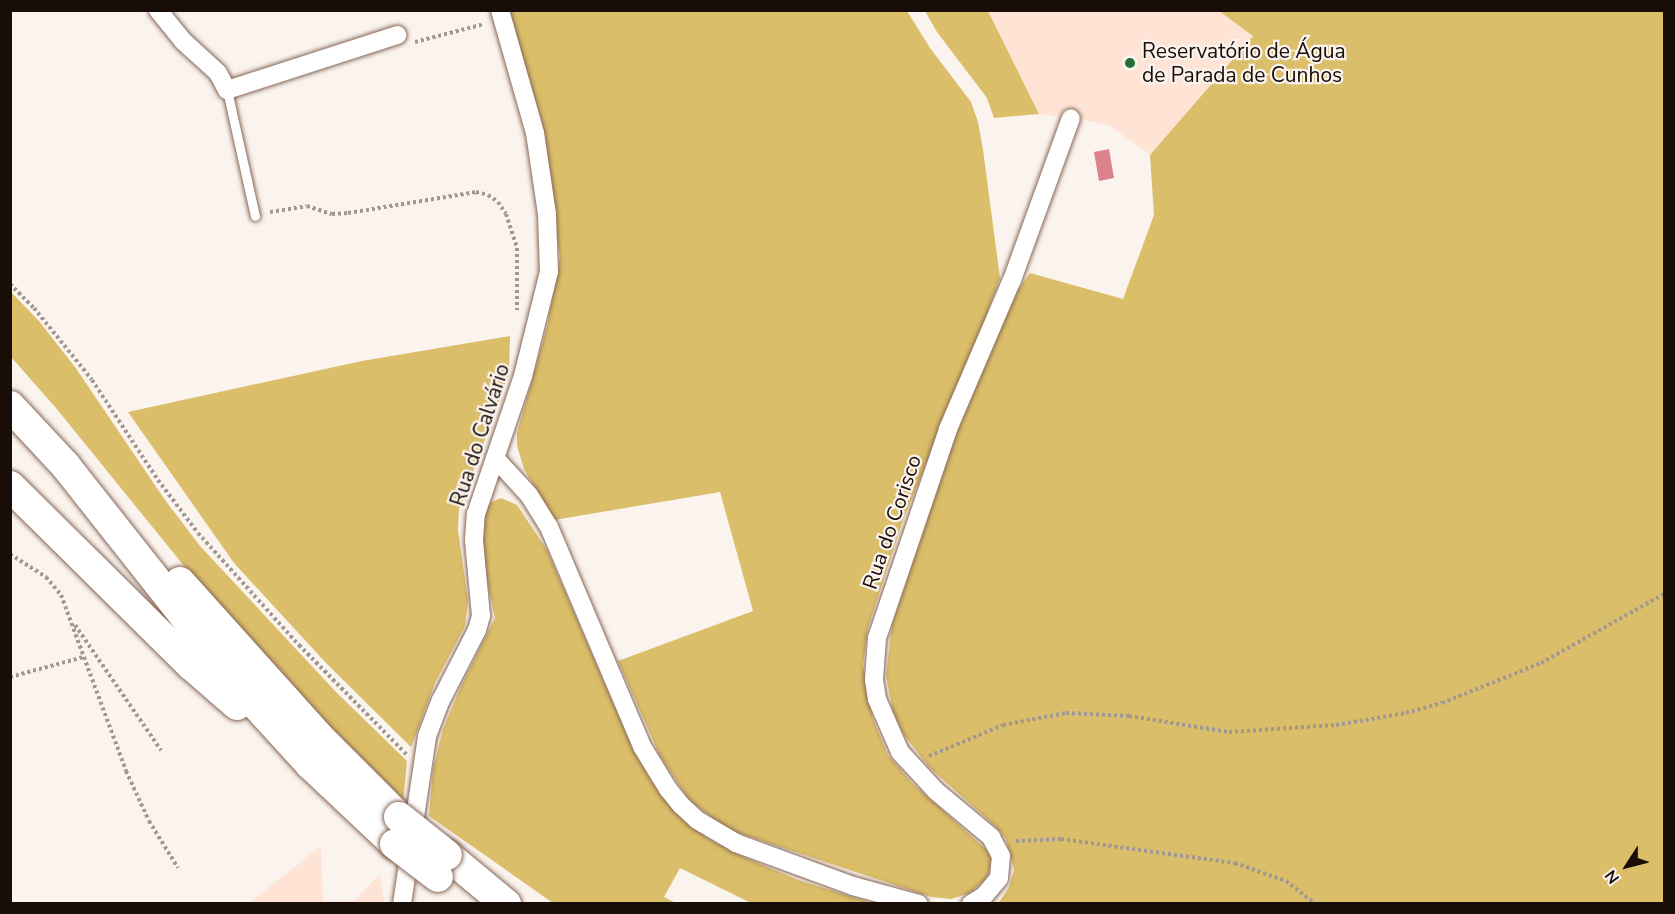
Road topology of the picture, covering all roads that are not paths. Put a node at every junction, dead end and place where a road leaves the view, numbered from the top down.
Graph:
1 (158, 10) edge
2 (500, 10) edge
3 (403, 39) road end
4 (227, 90) junction
5 (1071, 118) dead end
6 (255, 216) road end
7 (10, 389) edge
8 (10, 406) edge
9 (495, 458) junction
10 (10, 486) edge
11 (310, 764) junction
12 (397, 830) junction
13 (442, 866) junction
14 (402, 903) edge
15 (475, 903) edge
16 (506, 903) edge
17 (919, 903) edge
18 (971, 903) edge

1 - 4 street
2 - 9 street, Rua do Calvário
3 - 4 street
4 - 6 lane
5 - 18 street, Rua do Corisco
7 - 12 highway
8 - 11 highway
9 - 14 street, Rua do Calvário
9 - 17 street
10 - 11 highway
11 - 12 highway
12 - 13 highway, bridge
13 - 15 highway
13 - 16 highway

